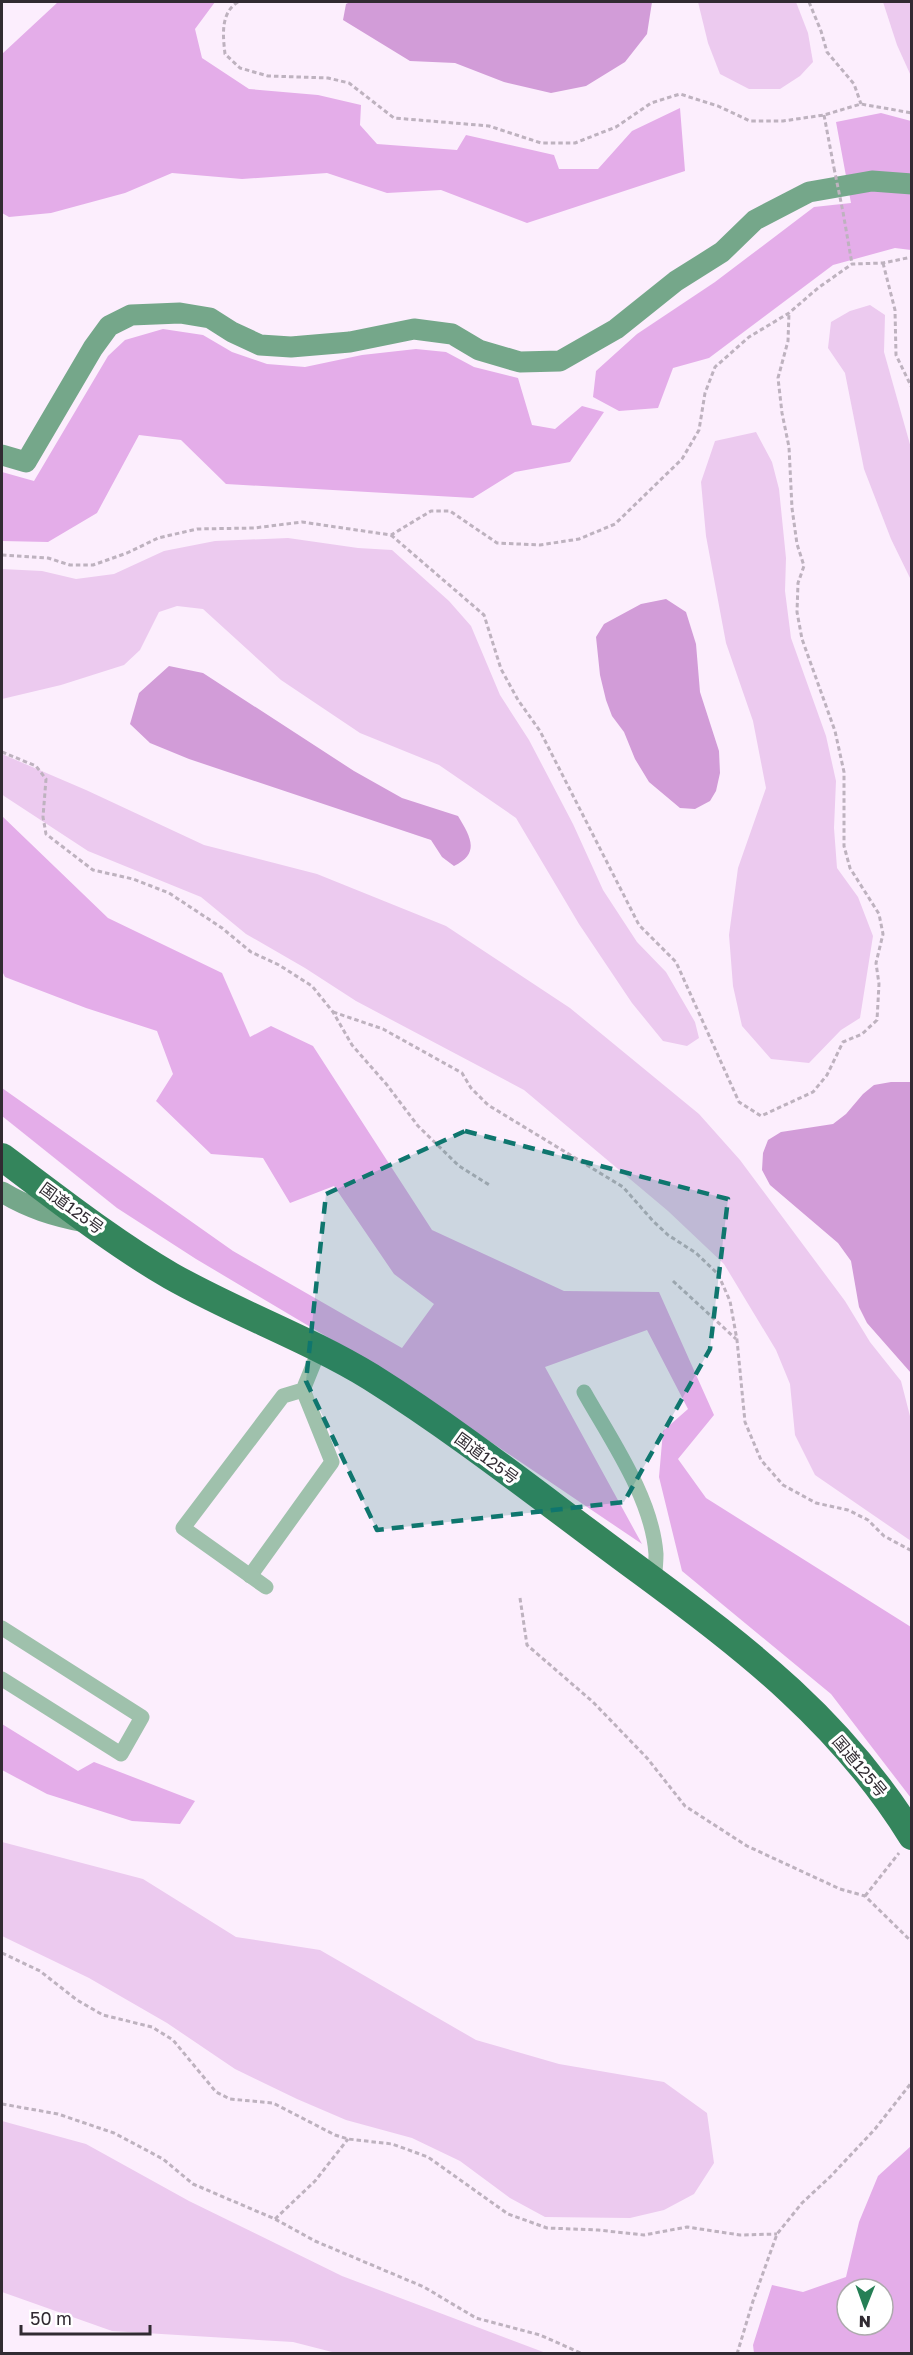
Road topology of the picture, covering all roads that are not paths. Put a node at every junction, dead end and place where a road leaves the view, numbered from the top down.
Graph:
1 (912, 184) edge
2 (2, 455) edge
3 (2, 1157) edge
4 (2, 1192) edge
5 (91, 1223) junction
6 (320, 1348) junction
7 (303, 1390) junction
8 (584, 1392) dead end
9 (250, 1576) junction
10 (654, 1582) junction
11 (266, 1587) dead end
12 (2, 1628) edge
13 (2, 1679) edge
14 (908, 1841) edge

1 - 2 street
3 - 5 highway, 国道125号
4 - 5 street
5 - 6 highway, 国道125号
6 - 7 street
6 - 10 highway, 国道125号
7 - 9 street
7 - 9 street
8 - 10 street
9 - 11 street
10 - 14 highway, 国道125号
12 - 13 street

